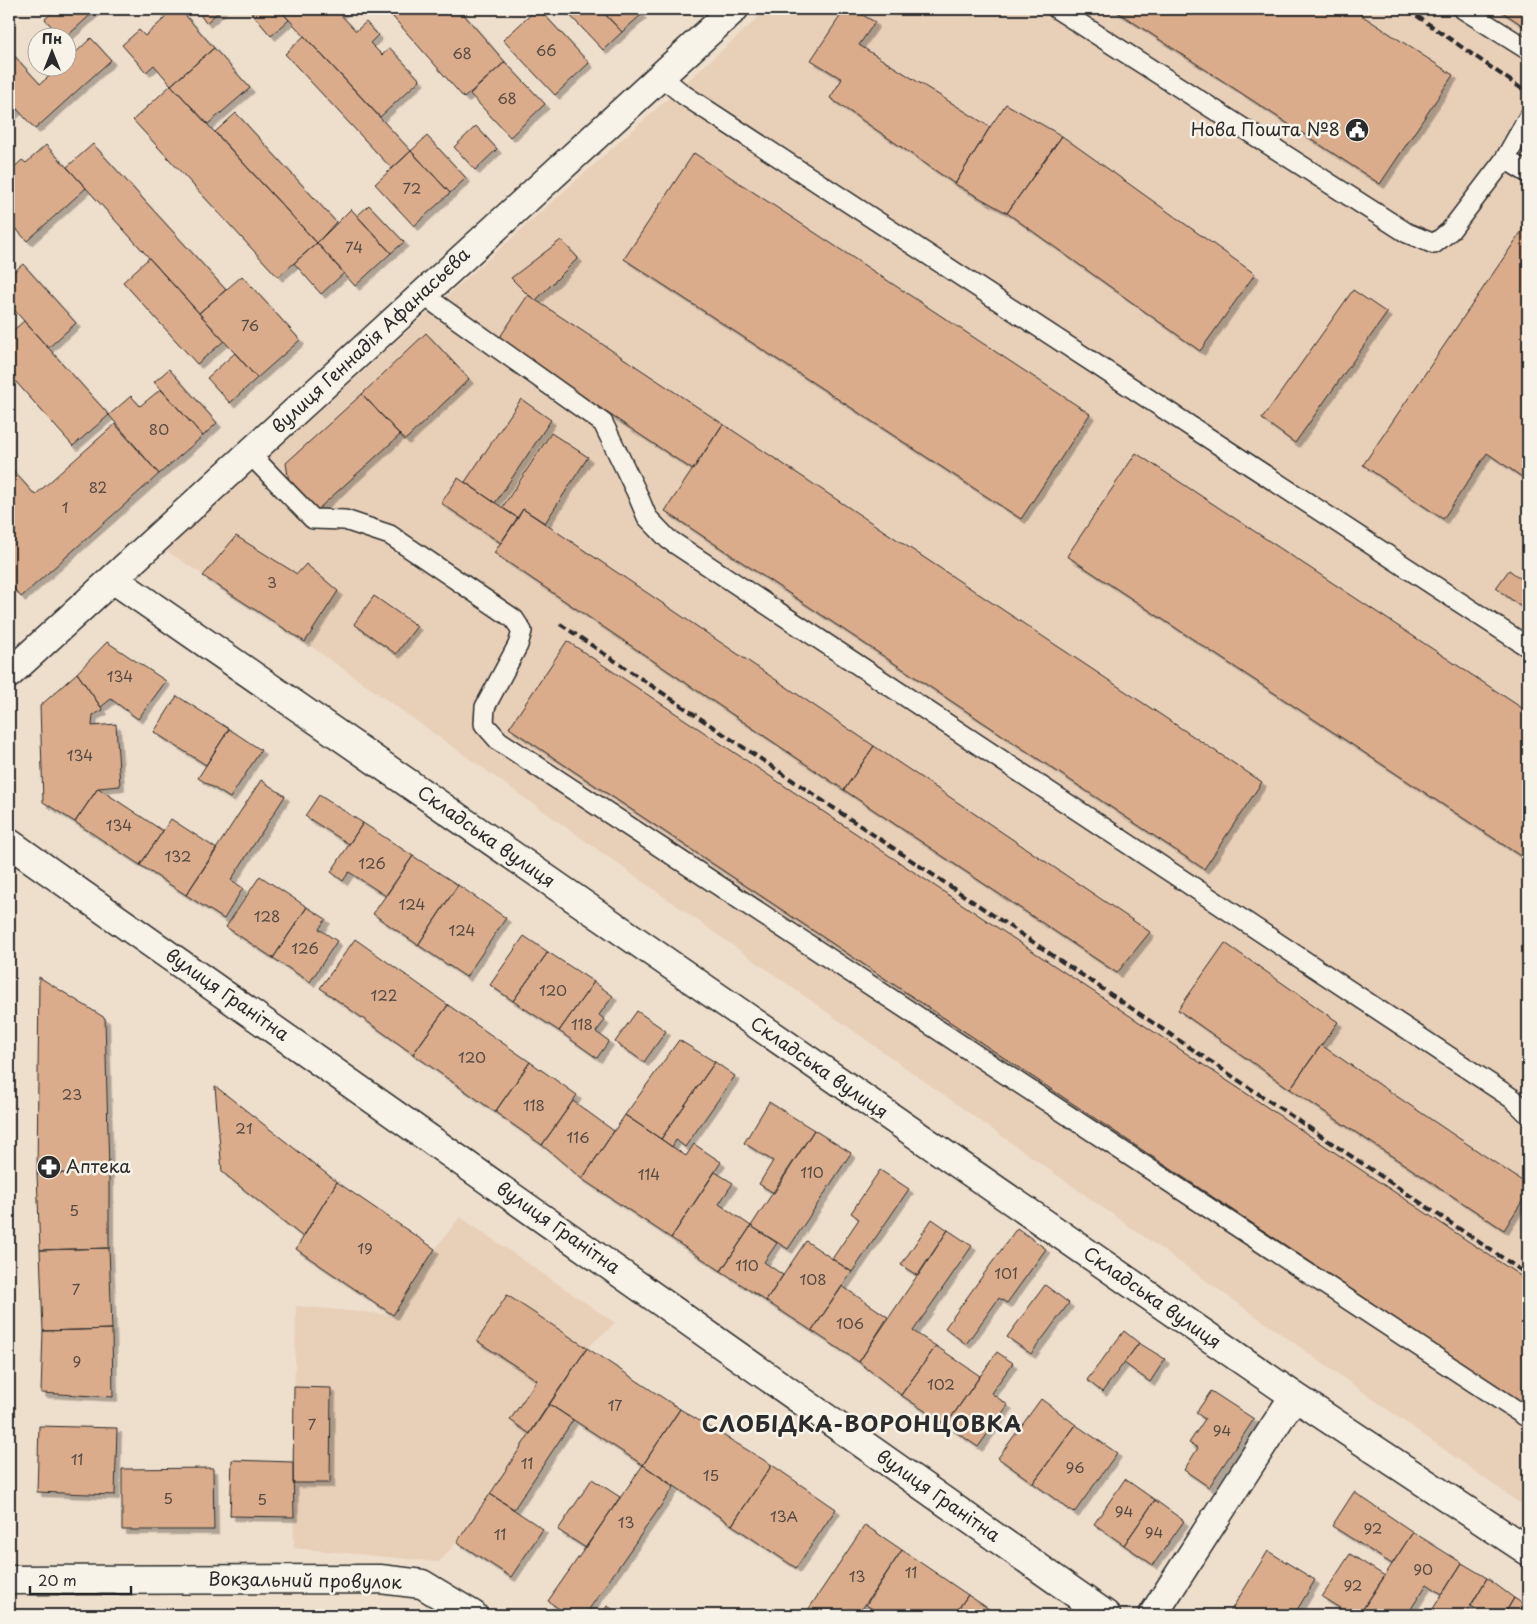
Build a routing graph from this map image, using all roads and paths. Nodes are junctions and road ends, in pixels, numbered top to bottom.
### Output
1 (734, 9) edge
2 (1057, 9) edge
3 (1463, 9) edge
4 (1528, 50) edge
5 (660, 76) junction
6 (1528, 118) edge
7 (1505, 159) junction
8 (1528, 173) edge
9 (422, 294) junction
10 (250, 453) junction
11 (113, 580) junction
12 (1528, 647) edge
13 (9, 674) edge
14 (9, 842) edge
15 (1528, 1114) edge
16 (1294, 1396) junction
17 (1525, 1416) dead end
18 (1528, 1551) edge
19 (9, 1580) edge
20 (473, 1615) edge
21 (1106, 1615) edge
22 (1153, 1615) edge

1 - 5 street, вулиця Геннадія Афанасьєва
2 - 7 lane
3 - 4 lane
5 - 9 street, вулиця Геннадія Афанасьєва
5 - 12 lane
6 - 7 lane
7 - 8 lane
9 - 10 street, вулиця Геннадія Афанасьєва
9 - 15 lane
10 - 11 street, вулиця Геннадія Афанасьєва
10 - 17 lane
11 - 13 street, вулиця Геннадія Афанасьєва
11 - 16 street, Складська вулиця
14 - 21 street, вулиця Гранітна
16 - 18 street, Складська вулиця
16 - 22 street
19 - 20 street, Вокзальний провулок

